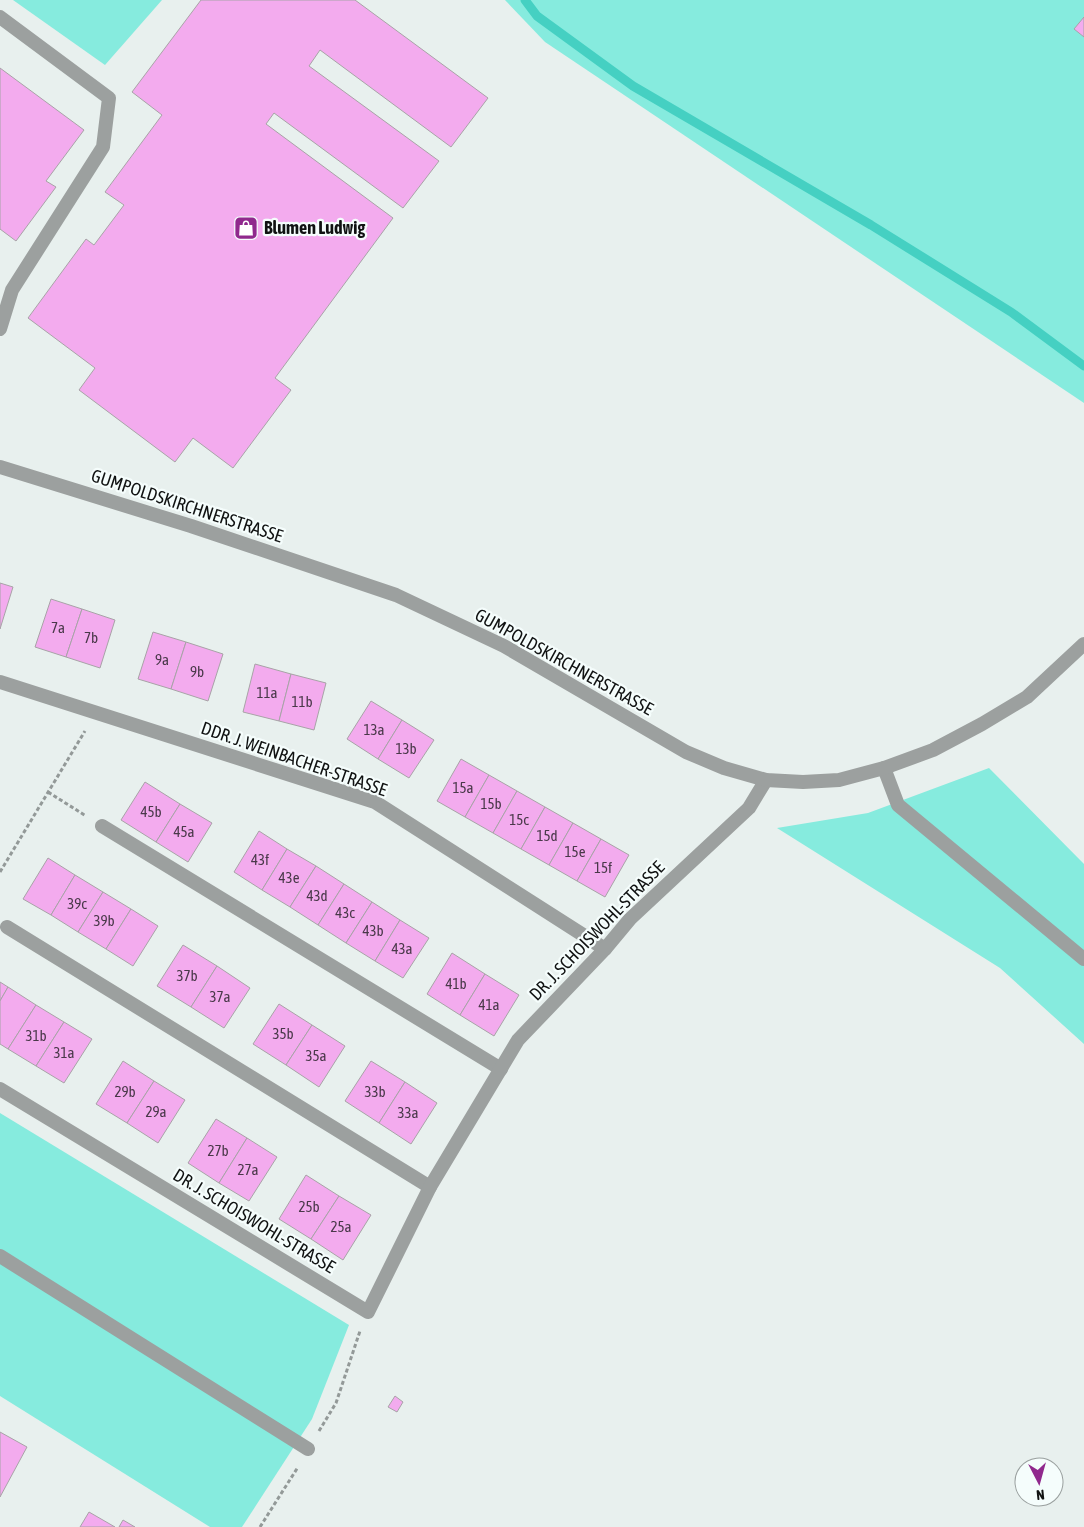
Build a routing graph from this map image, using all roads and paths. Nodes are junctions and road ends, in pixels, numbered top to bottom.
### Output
1 (0, 17) edge
2 (0, 329) edge
3 (0, 467) edge
4 (1084, 644) edge
5 (0, 682) edge
6 (96, 713) junction
7 (884, 768) junction
8 (766, 780) junction
9 (48, 792) junction
10 (102, 826) joint
11 (0, 872) edge
12 (7, 927) dead end
13 (605, 950) junction
14 (1084, 959) edge
15 (501, 1069) junction
16 (0, 1089) edge
17 (430, 1187) junction
18 (0, 1256) edge
19 (368, 1312) junction
20 (308, 1450) junction
21 (260, 1527) edge

1 - 2 street
3 - 8 street, GUMPOLDSKIRCHNERSTRASSE
4 - 7 street, GUMPOLDSKIRCHNERSTRASSE
5 - 6 street, DDR. J. WEINBACHER-STRASSE
6 - 9 path
6 - 13 street, DDR. J. WEINBACHER-STRASSE
7 - 8 street, GUMPOLDSKIRCHNERSTRASSE
7 - 14 street
8 - 13 street, DR. J. SCHOISWOHL-STRASSE
9 - 10 path
9 - 11 path
10 - 15 street
12 - 17 street
13 - 15 street, DR. J. SCHOISWOHL-STRASSE
15 - 17 street, DR. J. SCHOISWOHL-STRASSE
16 - 19 street, DR. J. SCHOISWOHL-STRASSE
17 - 19 street, DR. J. SCHOISWOHL-STRASSE
18 - 20 street
19 - 20 path
20 - 21 path

